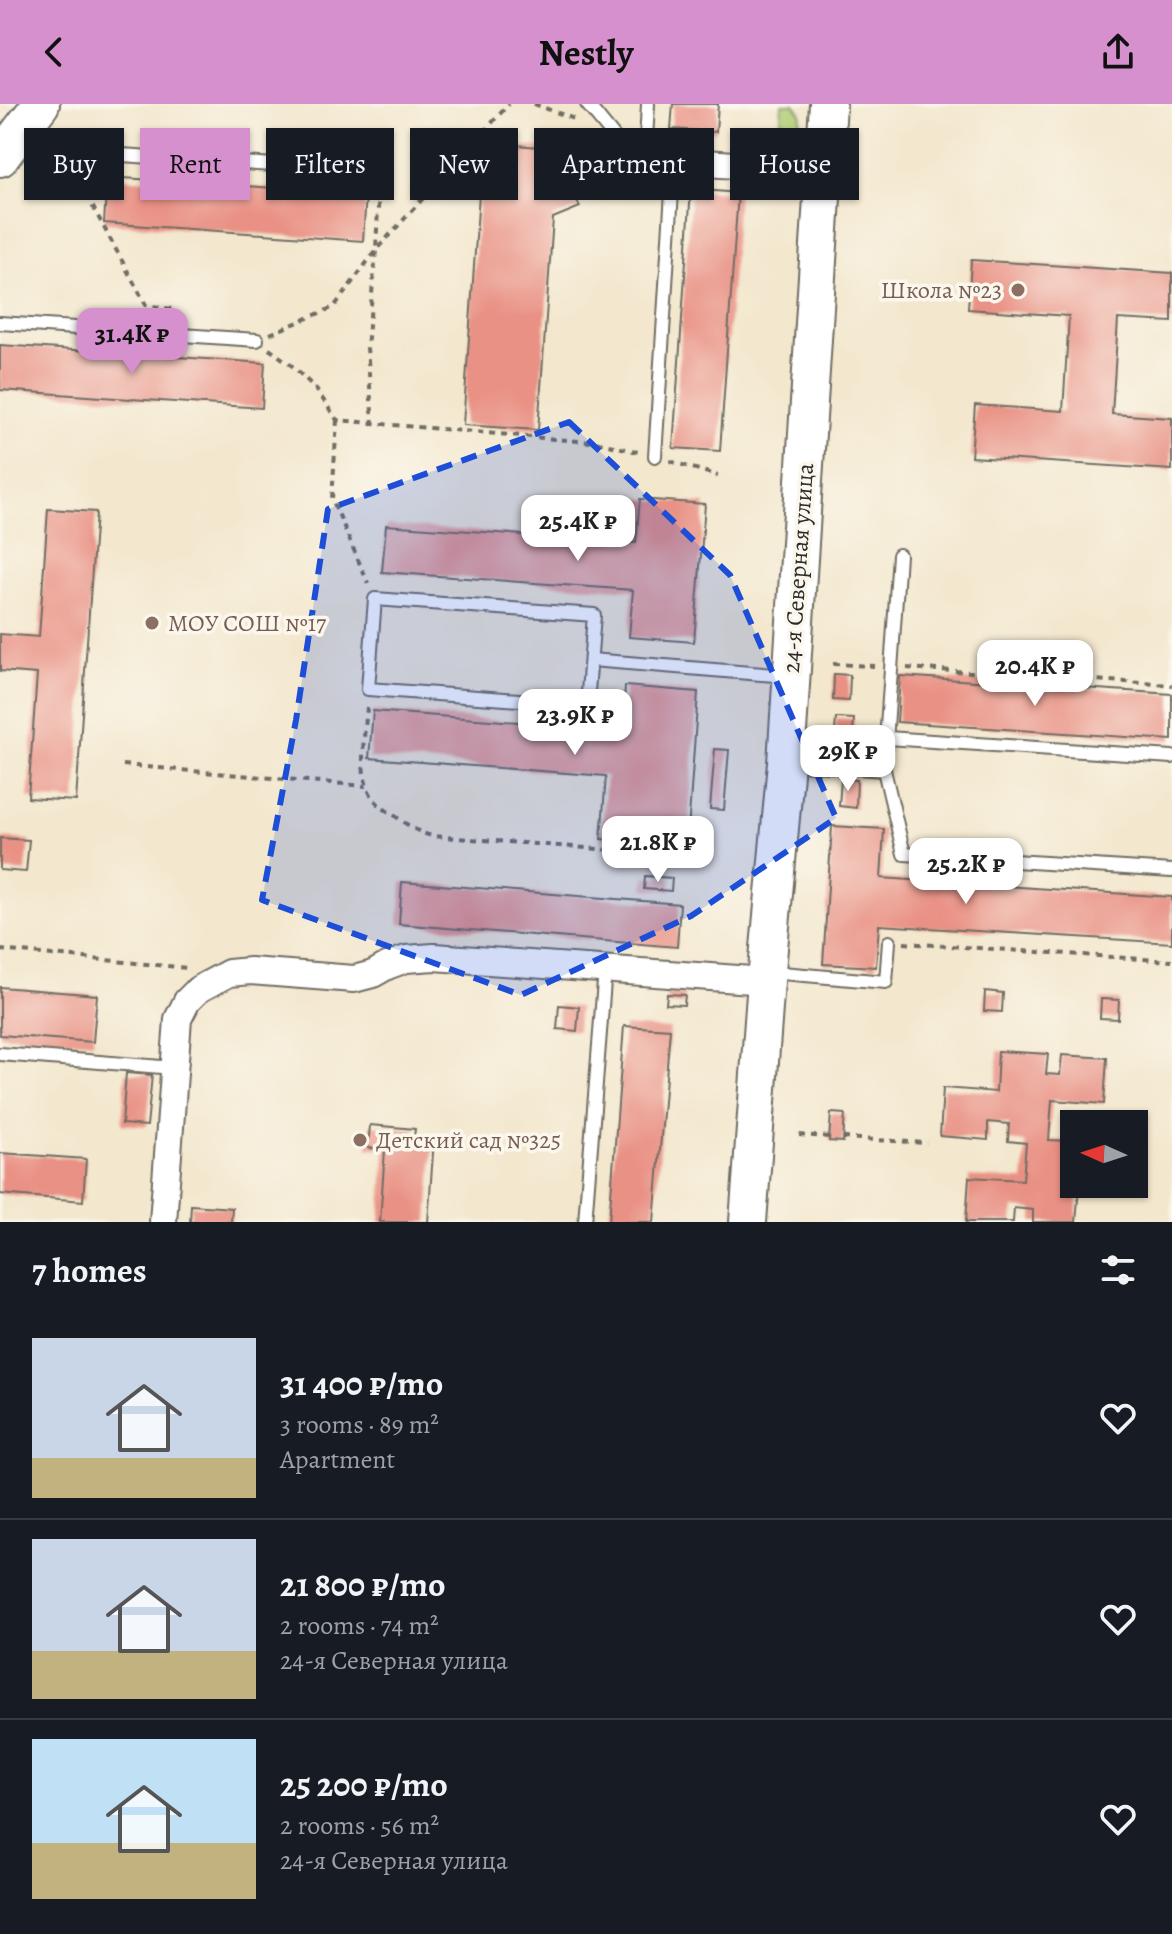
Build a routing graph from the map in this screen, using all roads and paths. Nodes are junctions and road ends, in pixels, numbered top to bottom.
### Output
1 (41, 104) edge
2 (509, 104) edge
3 (587, 104) edge
4 (648, 104) edge
5 (828, 104) edge
6 (610, 128) edge
7 (643, 128) edge
8 (827, 128) edge
9 (7, 149) edge
10 (266, 165) edge
11 (89, 200) edge
12 (379, 200) edge
13 (671, 200) edge
14 (822, 200) edge
15 (376, 250) junction
16 (0, 323) edge
17 (201, 336) junction
18 (257, 340) junction
19 (337, 420) junction
20 (373, 425) junction
21 (655, 456) junction
22 (718, 476) dead end
23 (899, 555) dead end
24 (375, 599) junction
25 (591, 660) junction
26 (833, 664) dead end
27 (891, 667) junction
28 (791, 676) junction
29 (1172, 685) edge
30 (368, 689) junction
31 (887, 738) junction
32 (1172, 757) edge
33 (786, 763) junction
34 (123, 765) dead end
35 (884, 770) junction
36 (366, 786) junction
37 (701, 857) dead end
38 (1172, 871) edge
39 (889, 942) joint
40 (0, 950) edge
41 (1172, 961) edge
42 (605, 969) junction
43 (226, 974) junction
44 (767, 976) junction
45 (0, 1054) edge
46 (174, 1068) junction
47 (799, 1135) dead end
48 (829, 1137) dead end
49 (843, 1138) dead end
50 (927, 1143) dead end
51 (163, 1222) edge
52 (585, 1222) edge
53 (748, 1222) edge

1 - 9 main road
2 - 15 path
3 - 6 lane
4 - 7 lane
5 - 8 main road, 24-я Северная улица
9 - 10 lane
11 - 17 path
12 - 15 path
13 - 21 lane
14 - 28 main road, 24-я Северная улица
15 - 18 path
15 - 20 path
16 - 17 lane
17 - 18 lane
18 - 19 path
19 - 20 path
19 - 24 path
20 - 21 path
21 - 22 path
23 - 27 lane
24 - 25 lane
24 - 30 lane
25 - 28 lane
25 - 30 lane
26 - 27 path
27 - 29 path
27 - 31 lane
28 - 33 main road, 24-я Северная улица
30 - 36 path
31 - 32 lane
31 - 35 lane
33 - 35 lane
33 - 44 main road, 24-я Северная улица
34 - 36 path
35 - 38 lane
36 - 37 path
39 - 41 path
39 - 44 lane
40 - 43 path
42 - 43 street
42 - 44 street
42 - 52 lane
43 - 46 street
44 - 53 main road, 24-я Северная улица
45 - 46 lane
46 - 51 street
47 - 48 path
49 - 50 path

